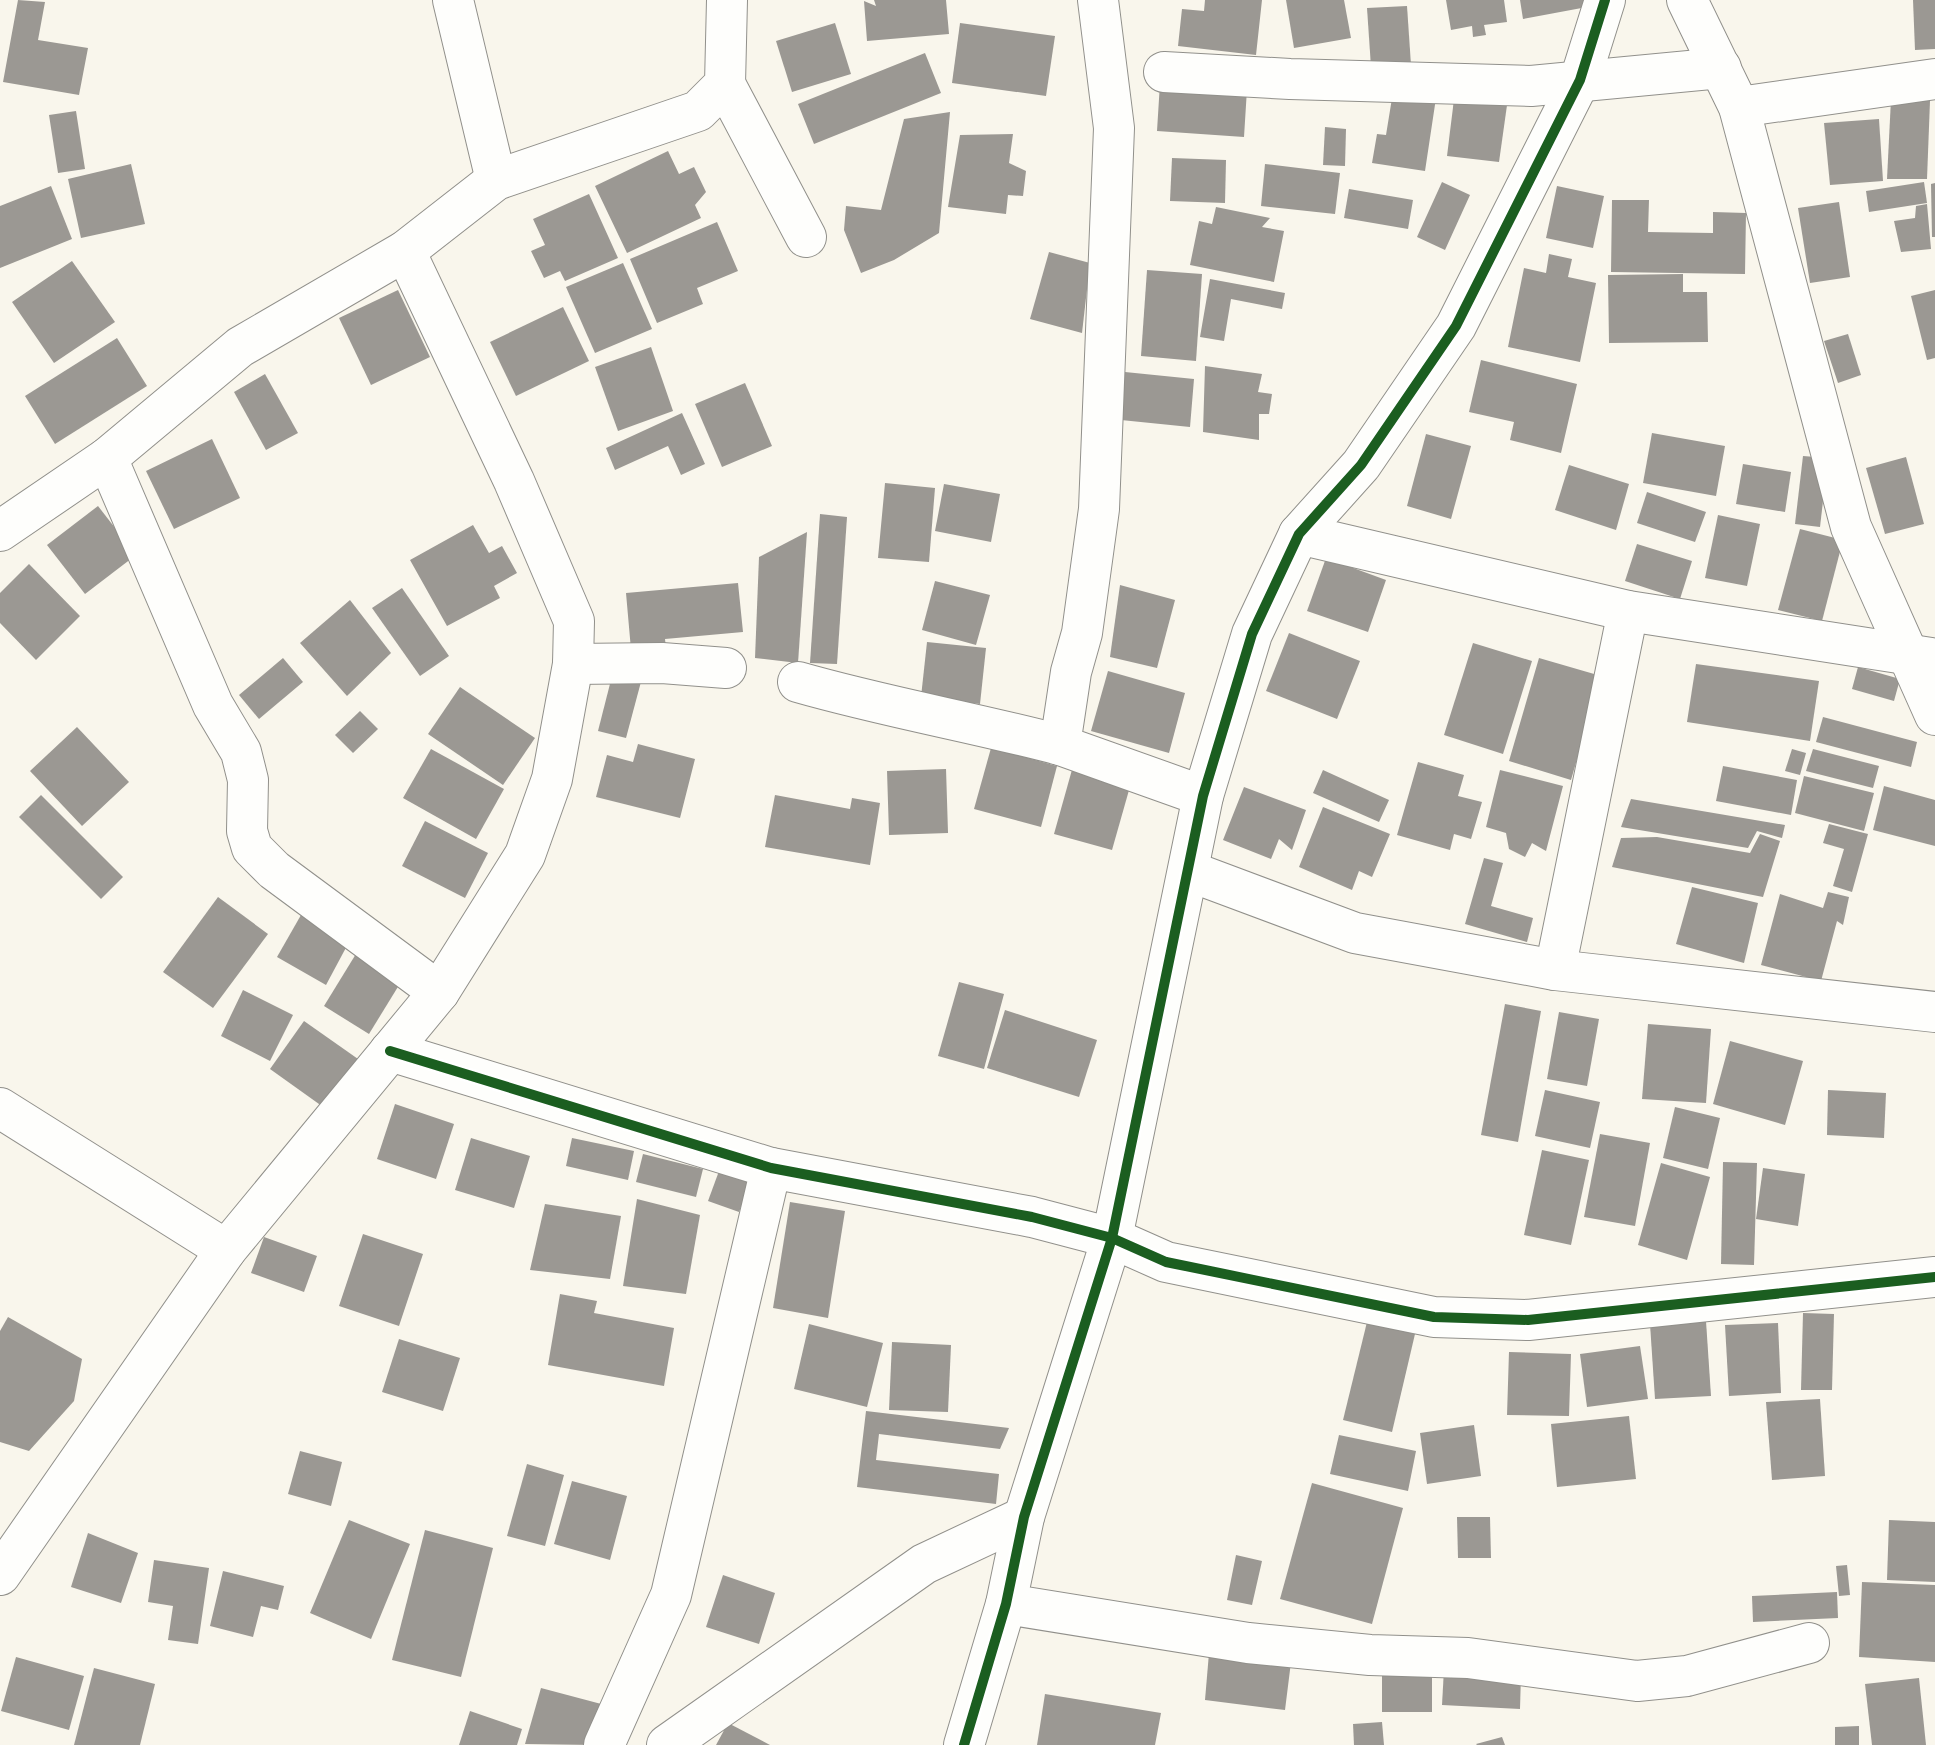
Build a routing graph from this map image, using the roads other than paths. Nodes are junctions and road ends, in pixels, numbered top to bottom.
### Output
1 (453, 0) edge
2 (727, 0) edge
3 (1098, 0) edge
4 (1605, 0) edge
5 (1687, 0) edge
6 (1721, 68) junction
7 (1164, 72) dead end
8 (1935, 79) edge
9 (1580, 80) junction
10 (725, 84) junction
11 (1739, 107) junction
12 (496, 180) junction
13 (806, 237) dead end
14 (405, 251) junction
15 (107, 458) junction
16 (0, 531) edge
17 (1299, 534) junction
18 (1628, 611) junction
19 (1922, 658) edge
20 (573, 664) junction
21 (726, 668) dead end
22 (798, 682) dead end
23 (1935, 715) edge
24 (1060, 745) junction
25 (1203, 796) junction
26 (1189, 871) junction
27 (1555, 970) junction
28 (439, 992) junction
29 (1935, 1012) edge
30 (390, 1051) junction
31 (0, 1108) edge
32 (771, 1168) junction
33 (1112, 1238) junction
34 (226, 1250) junction
35 (1935, 1277) edge
36 (1024, 1517) junction
37 (0, 1575) edge
38 (1006, 1604) junction
39 (1809, 1643) dead end
40 (604, 1745) edge
41 (667, 1745) edge
42 (964, 1745) edge

1 - 12 street
2 - 10 street
3 - 24 street
4 - 9 street
5 - 6 street
6 - 9 street
6 - 11 street
7 - 9 street
8 - 11 street
9 - 17 street
10 - 12 street
10 - 13 street
11 - 19 street
12 - 14 street
14 - 15 street
14 - 20 street
15 - 16 street
15 - 28 street
17 - 18 street
17 - 25 street
18 - 19 street
18 - 27 street
19 - 23 street
20 - 21 street
20 - 28 street
22 - 24 street
24 - 25 street
25 - 26 street
26 - 27 street
26 - 33 street
27 - 29 street
28 - 30 street
30 - 32 street
30 - 34 street
31 - 34 street
32 - 33 street
32 - 40 street
33 - 35 street
33 - 36 street
34 - 37 street
36 - 38 street
36 - 41 street
38 - 39 street
38 - 42 street

